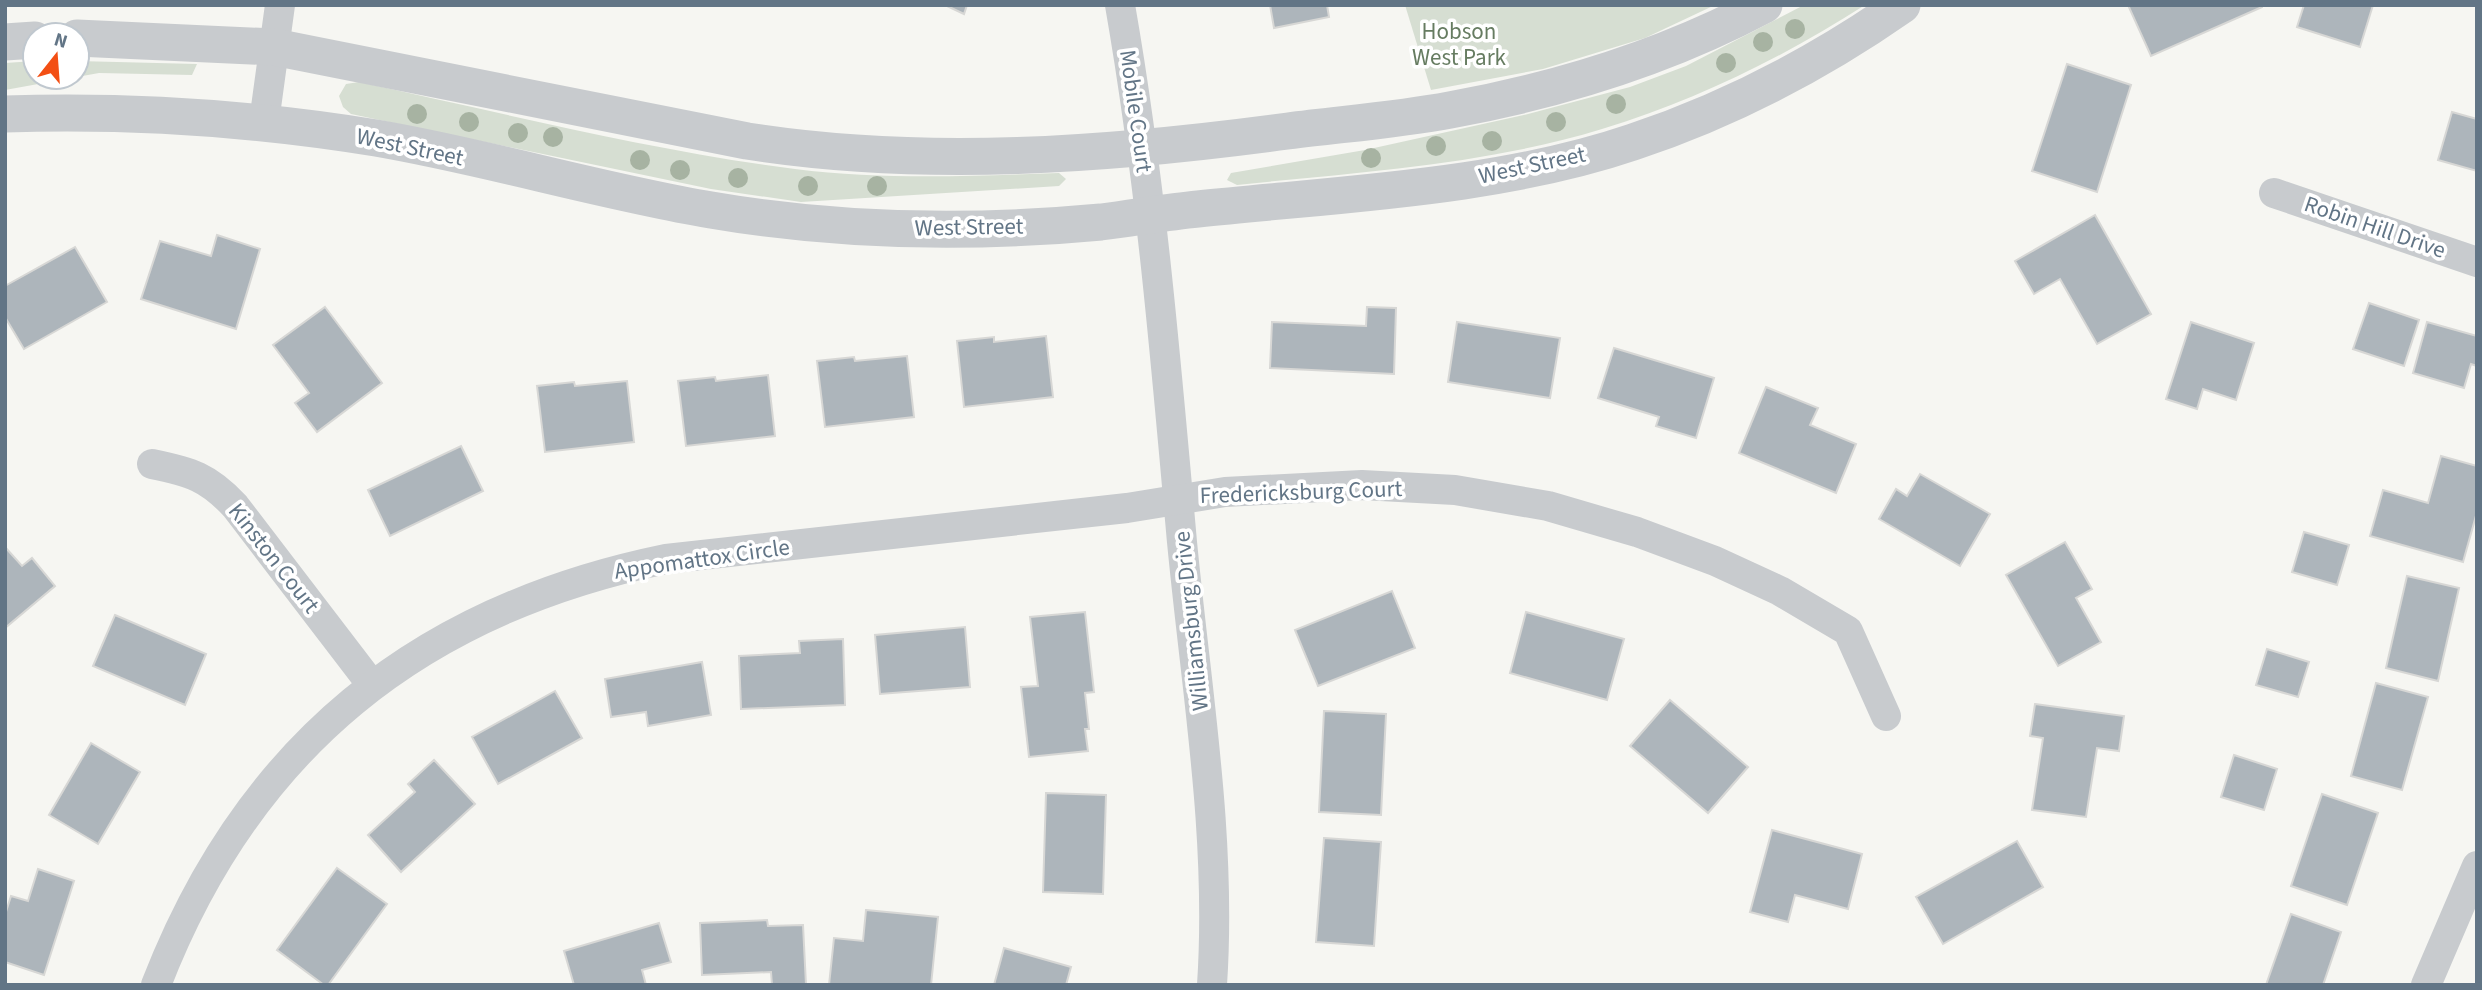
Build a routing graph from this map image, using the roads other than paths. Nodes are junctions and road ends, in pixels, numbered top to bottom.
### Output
1 (280, 5) edge
2 (1120, 5) edge
3 (1765, 5) edge
4 (1902, 5) edge
5 (91, 39) edge
6 (274, 47) junction
7 (5, 114) edge
8 (264, 122) junction
9 (1140, 147) junction
10 (2274, 193) dead end
11 (1150, 216) junction
12 (2477, 262) edge
13 (152, 464) dead end
14 (1179, 498) junction
15 (372, 685) junction
16 (1886, 716) dead end
17 (2477, 866) edge
18 (156, 985) edge
19 (1212, 985) edge
20 (2426, 985) edge

1 - 6 street
2 - 9 street, Mobile Court
3 - 9 street
4 - 11 street, West Street
5 - 6 street
6 - 8 street
6 - 9 street
7 - 8 street, West Street
8 - 11 street, West Street
9 - 11 street, Mobile Court
10 - 12 street, Robin Hill Drive
11 - 14 street, Williamsburg Drive
13 - 15 street, Kinston Court
14 - 15 street, Appomattox Circle
14 - 16 street, Fredericksburg Court
14 - 19 street, Williamsburg Drive
15 - 18 street, Appomattox Circle
17 - 20 street

